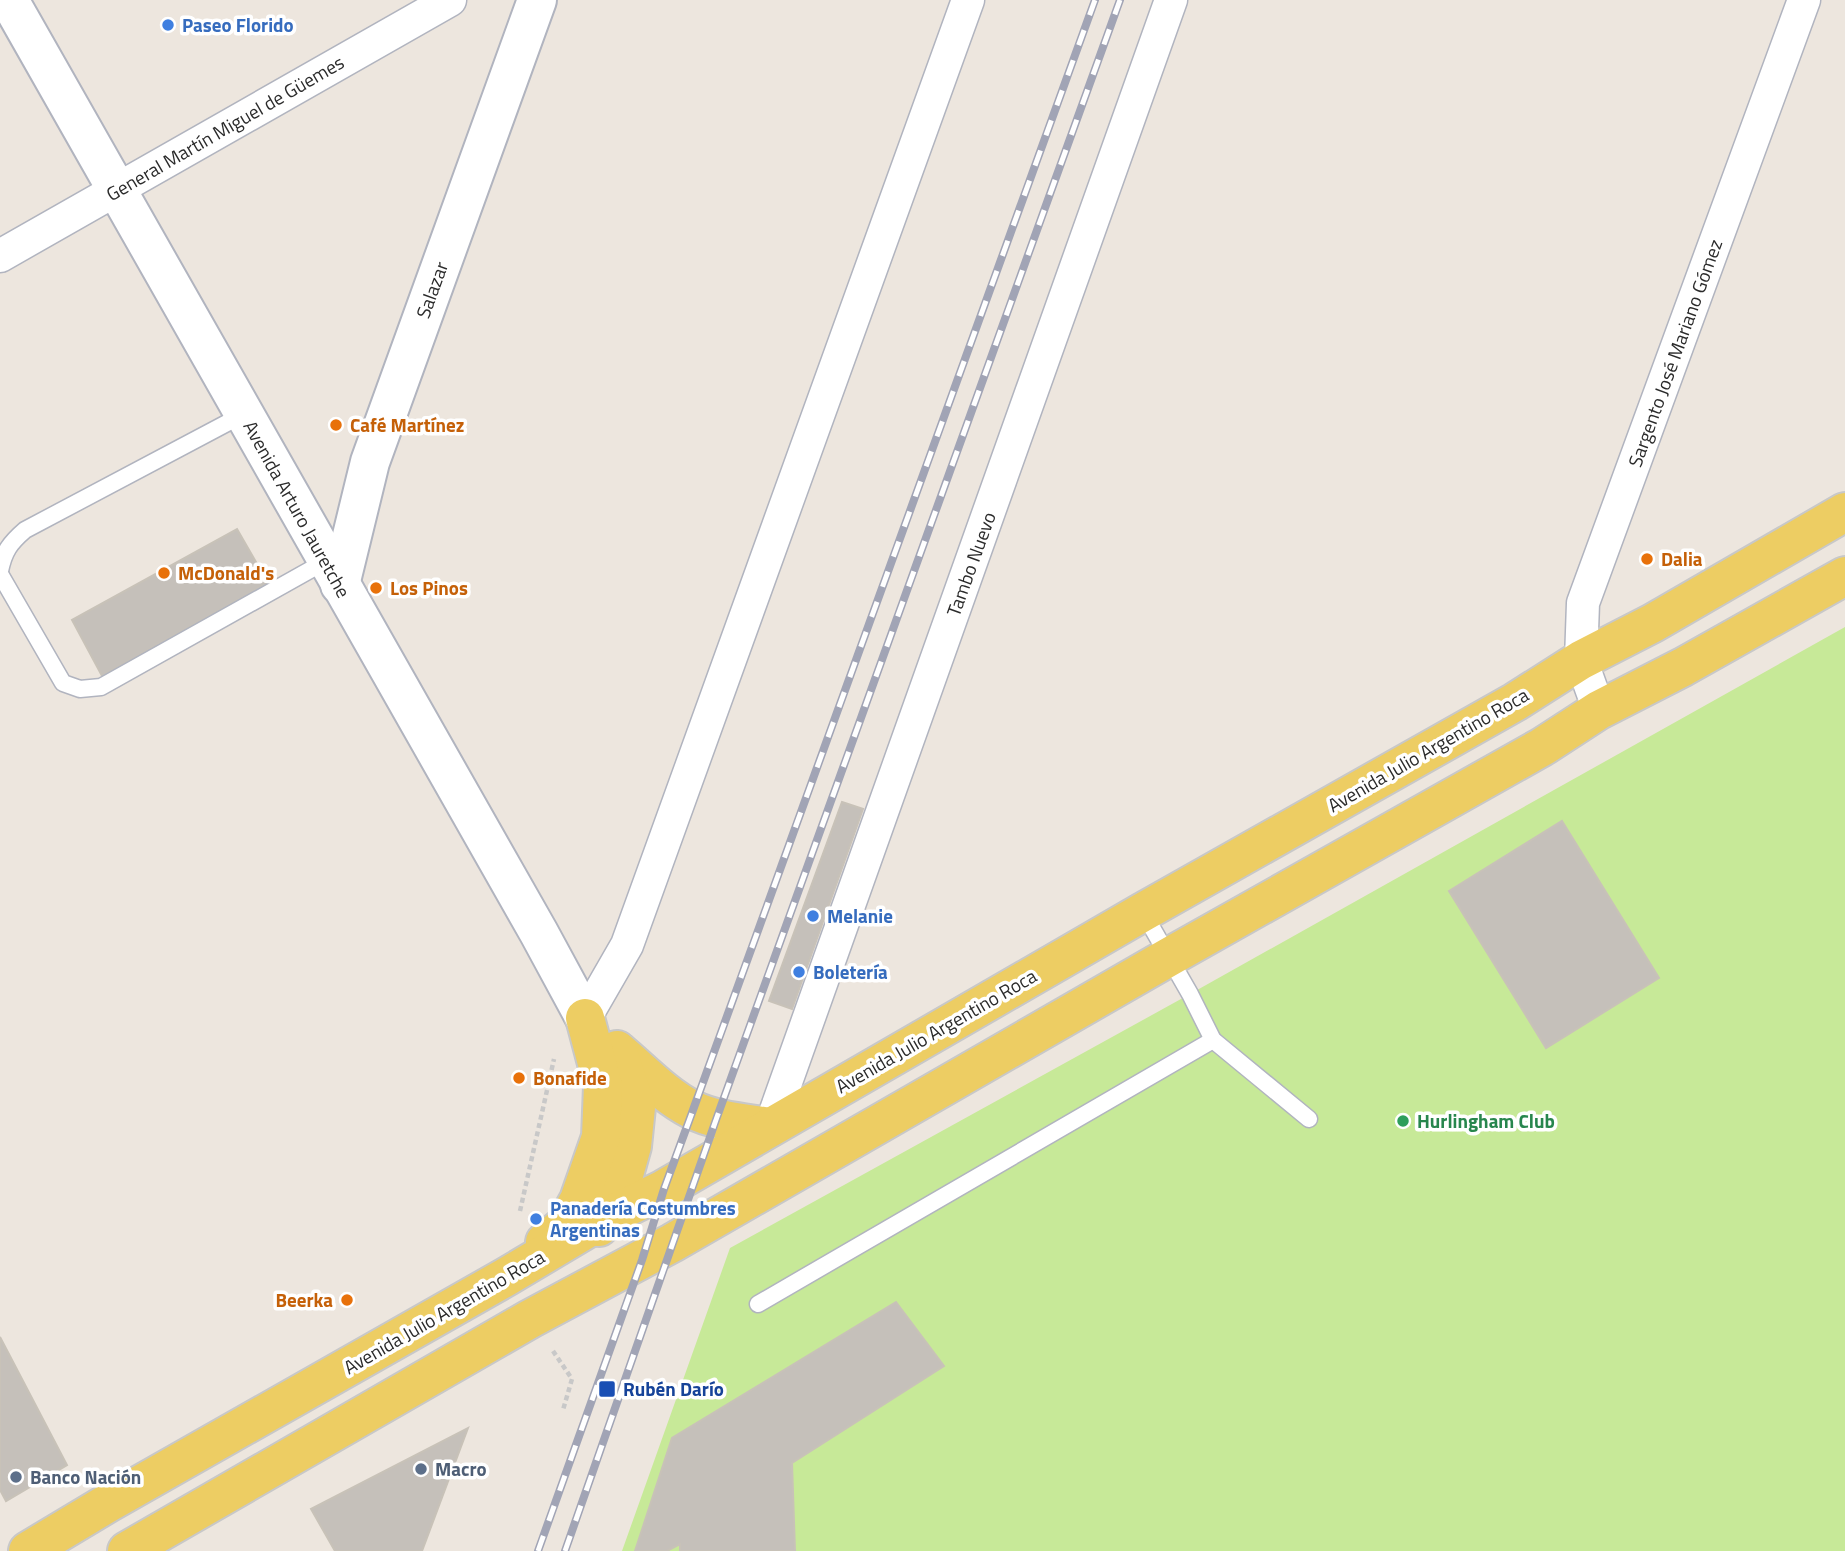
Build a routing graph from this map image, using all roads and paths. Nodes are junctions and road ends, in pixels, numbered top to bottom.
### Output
1 (9, 0) edge
2 (450, 0) edge
3 (537, 0) edge
4 (968, 0) edge
5 (1171, 0) edge
6 (1804, 0) edge
7 (117, 190) junction
8 (0, 256) edge
9 (244, 414) junction
10 (1845, 512) edge
11 (0, 572) edge
12 (333, 573) junction
13 (1845, 576) edge
14 (1581, 660) junction
15 (1599, 710) junction
16 (1143, 912) junction
17 (1169, 957) junction
18 (585, 1018) junction
19 (1213, 1040) junction
20 (617, 1050) junction
21 (555, 1051) dead end
22 (1309, 1119) dead end
23 (770, 1127) junction
24 (520, 1211) dead end
25 (605, 1218) junction
26 (506, 1278) junction
27 (758, 1304) dead end
28 (530, 1319) junction
29 (563, 1410) dead end
30 (28, 1551) edge
31 (127, 1551) edge

1 - 7 main road, Avenida Arturo Jauretche
2 - 7 street, General Martín Miguel de Güemes
3 - 12 main road, Salazar
4 - 18 street
5 - 23 street, Tambo Nuevo
6 - 14 street, Sargento José Mariano Gómez
7 - 8 street, General Martín Miguel de Güemes
7 - 9 main road, Avenida Arturo Jauretche
9 - 11 lane
9 - 12 main road, Avenida Arturo Jauretche
10 - 14 main road, Avenida Julio Argentino Roca
11 - 12 lane
12 - 18 main road, Avenida Arturo Jauretche
13 - 15 main road
14 - 15 street, Sargento José Mariano Gómez
14 - 16 main road, Avenida Julio Argentino Roca
15 - 17 main road
16 - 17 lane
16 - 23 main road, Avenida Julio Argentino Roca
17 - 19 lane
17 - 28 main road
18 - 20 main road
18 - 26 main road
19 - 22 lane
19 - 27 lane
20 - 23 main road
20 - 25 main road
21 - 24 path
23 - 25 main road, Avenida Julio Argentino Roca
25 - 26 main road, Avenida Julio Argentino Roca
25 - 28 main road
26 - 30 main road, Avenida Julio Argentino Roca
28 - 29 path
28 - 31 main road

